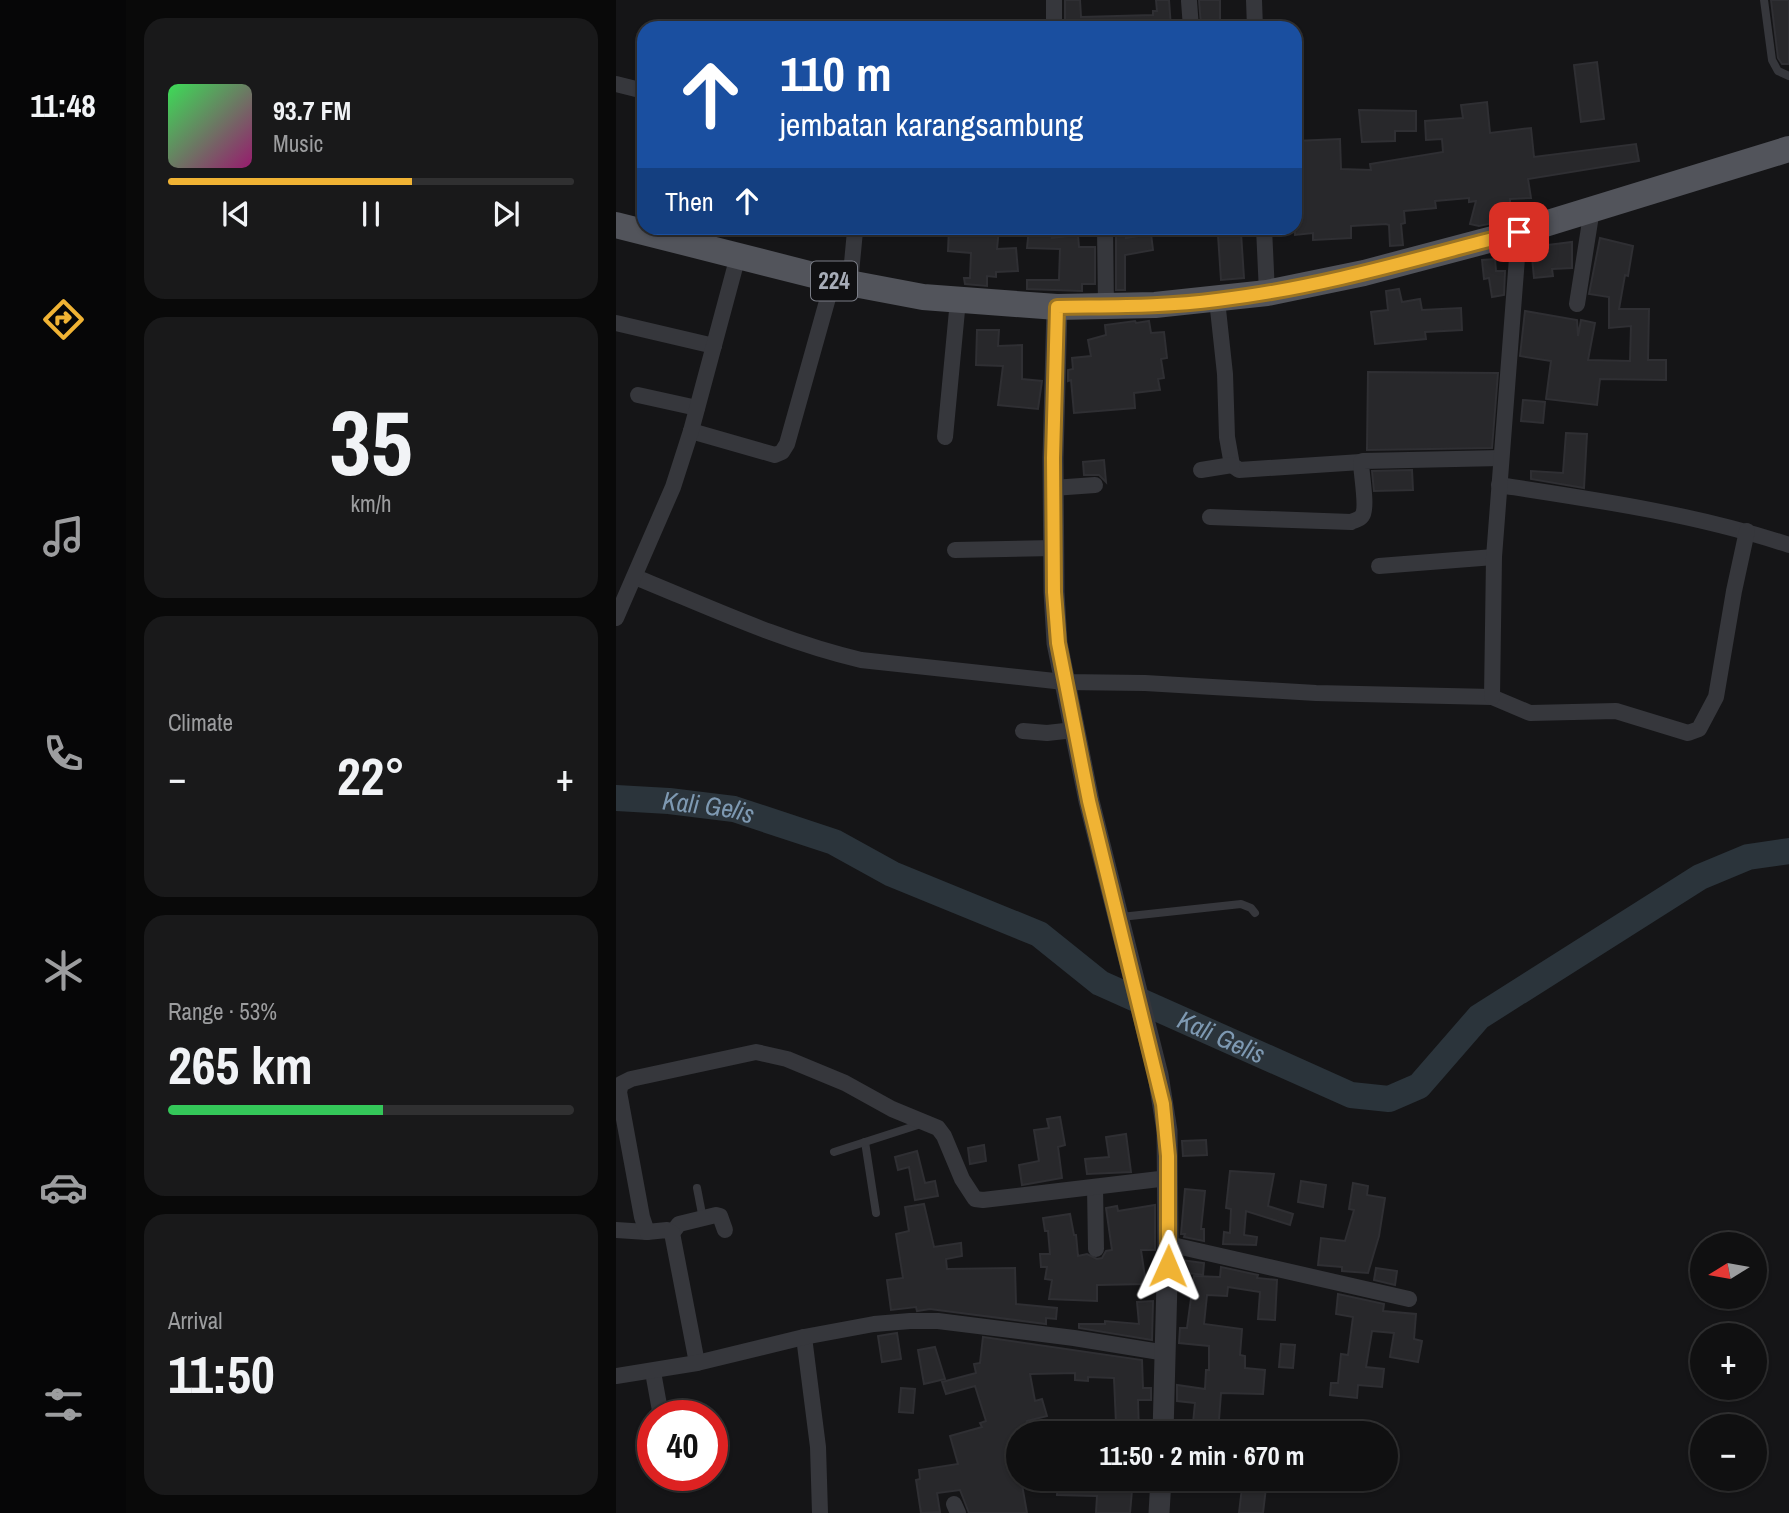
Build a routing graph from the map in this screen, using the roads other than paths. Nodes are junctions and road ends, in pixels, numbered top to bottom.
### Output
1 (1054, 0) edge
2 (1254, 0) edge
3 (1764, 0) edge
4 (1189, 1) edge
5 (1054, 21) edge
6 (1190, 21) edge
7 (1255, 21) edge
8 (1789, 76) edge
9 (616, 84) edge
10 (637, 89) edge
11 (1789, 149) edge
12 (1592, 209) junction
13 (616, 225) edge
14 (637, 230) edge
15 (1519, 232) junction
16 (655, 235) edge
17 (854, 235) edge
18 (1105, 235) edge
19 (1264, 235) edge
20 (738, 256) junction
21 (842, 282) junction
22 (1267, 293) junction
23 (958, 300) junction
24 (1217, 300) junction
25 (1577, 304) dead end
26 (1106, 306) junction
27 (1057, 307) junction
28 (616, 323) edge
29 (714, 346) junction
30 (638, 395) dead end
31 (697, 408) junction
32 (691, 431) junction
33 (945, 437) dead end
34 (1502, 458) junction
35 (1361, 462) junction
36 (1232, 465) junction
37 (1201, 470) dead end
38 (1095, 485) dead end
39 (1499, 485) junction
40 (1053, 488) junction
41 (1210, 517) dead end
42 (1747, 531) junction
43 (1789, 545) edge
44 (1054, 548) junction
45 (955, 550) dead end
46 (1494, 557) junction
47 (1380, 566) dead end
48 (635, 577) junction
49 (616, 618) edge
50 (1064, 682) junction
51 (1492, 697) junction
52 (1074, 730) junction
53 (1023, 731) dead end
54 (1255, 913) dead end
55 (1118, 918) junction
56 (926, 1122) junction
57 (865, 1142) junction
58 (834, 1152) dead end
59 (1168, 1178) junction
60 (1096, 1187) junction
61 (697, 1188) dead end
62 (876, 1213) dead end
63 (703, 1219) junction
64 (616, 1230) edge
65 (724, 1230) dead end
66 (647, 1232) junction
67 (672, 1233) junction
68 (1168, 1244) junction
69 (1096, 1249) dead end
70 (1409, 1299) dead end
71 (804, 1337) junction
72 (1166, 1353) junction
73 (696, 1363) junction
74 (653, 1372) junction
75 (616, 1376) edge
76 (658, 1400) edge
77 (1163, 1421) edge
78 (1160, 1491) edge
79 (820, 1513) edge
80 (1158, 1513) edge

1 - 5 street
2 - 7 street
3 - 8 lane
4 - 6 street
9 - 10 street
11 - 12 main road, 224
12 - 15 main road, 224
12 - 25 street
13 - 14 main road, 224
15 - 22 main road, 224
15 - 34 street
16 - 20 main road, 224
17 - 21 street
18 - 26 street
19 - 22 street
20 - 21 main road, 224
20 - 29 street
21 - 23 main road, 224
21 - 32 street
22 - 24 main road, 224
23 - 27 main road, 224
23 - 33 street
24 - 26 main road, 224
24 - 36 street
26 - 27 main road, 224
27 - 40 street
28 - 29 street
29 - 31 street
30 - 31 street
31 - 32 street
32 - 48 street
34 - 35 street
34 - 39 street
35 - 36 street
35 - 41 street
36 - 37 street
38 - 40 street
39 - 42 street
39 - 46 street
40 - 44 street
42 - 43 street
42 - 51 street
44 - 45 street
44 - 50 street
46 - 47 street
46 - 51 street
48 - 49 street
48 - 50 street
50 - 51 street
50 - 52 street
52 - 53 street
52 - 55 street
54 - 55 lane
55 - 59 street
56 - 57 lane
56 - 60 street
56 - 66 street
57 - 58 lane
57 - 62 lane
59 - 60 street
59 - 68 street
60 - 69 street
61 - 63 lane
63 - 65 street
63 - 67 street
64 - 66 street
66 - 67 street
67 - 73 street
68 - 70 street
68 - 72 street
71 - 72 street
71 - 73 street
71 - 79 street
72 - 77 street
73 - 74 street
74 - 75 street
74 - 76 street
78 - 80 street

